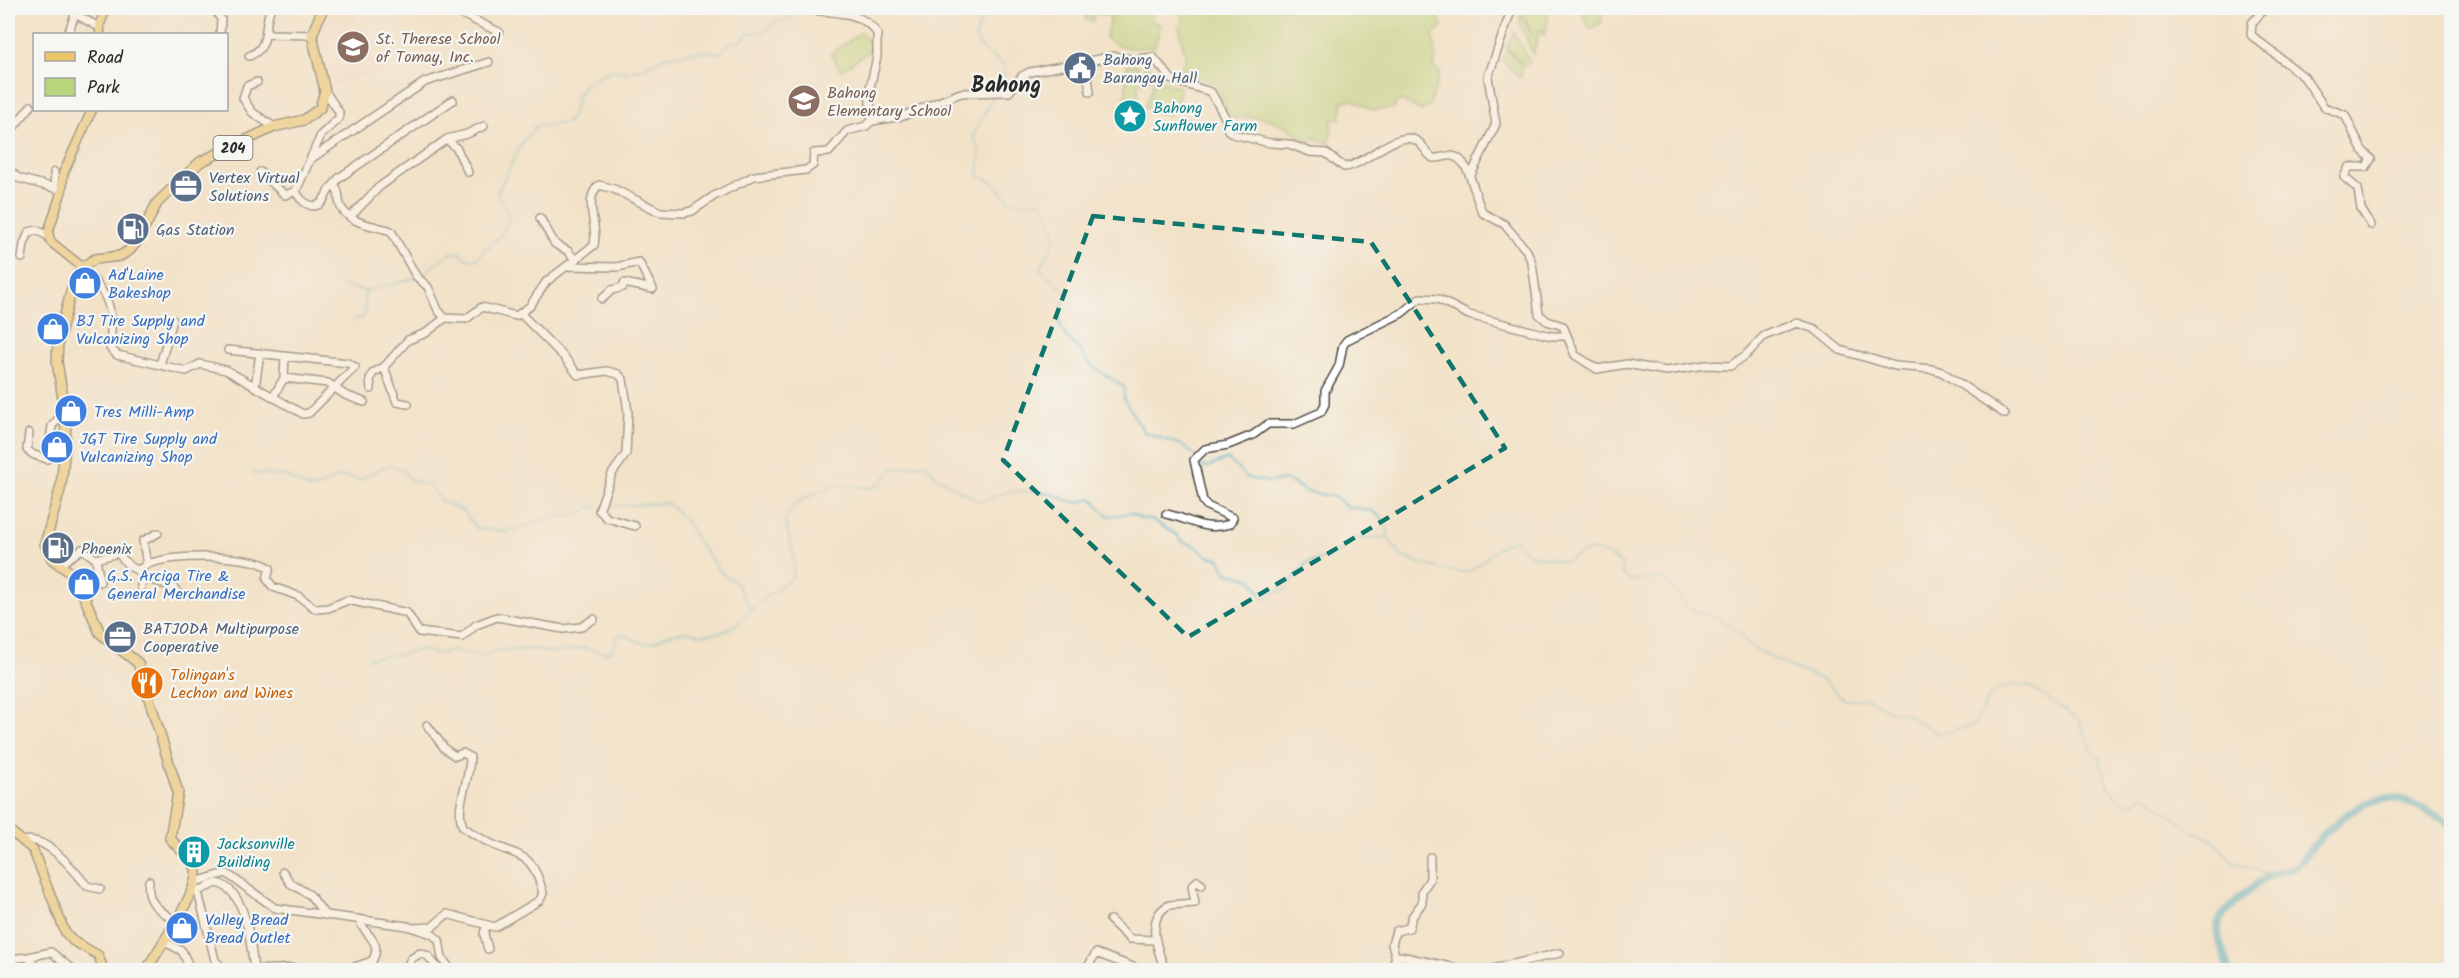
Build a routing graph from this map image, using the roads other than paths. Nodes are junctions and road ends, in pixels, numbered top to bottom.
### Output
1 (107, 8) edge
2 (214, 8) edge
3 (271, 8) edge
4 (323, 8) edge
5 (449, 8) edge
6 (801, 8) edge
7 (1512, 8) edge
8 (2265, 8) edge
9 (77, 11) edge
10 (100, 31) edge
11 (500, 32) dead end
12 (68, 33) edge
13 (220, 33) edge
14 (267, 34) junction
15 (312, 34) junction
16 (249, 56) dead end
17 (489, 62) dead end
18 (1086, 63) junction
19 (257, 82) dead end
20 (325, 91) junction
21 (1090, 92) dead end
22 (453, 100) dead end
23 (31, 106) dead end
24 (92, 111) edge
25 (872, 121) junction
26 (484, 126) dead end
27 (274, 127) junction
28 (447, 139) junction
29 (8, 140) edge
30 (312, 158) junction
31 (8, 169) edge
32 (54, 172) dead end
33 (260, 172) dead end
34 (468, 172) dead end
35 (1470, 177) junction
36 (333, 186) junction
37 (58, 188) junction
38 (296, 191) junction
39 (350, 217) junction
40 (540, 218) dead end
41 (2371, 225) dead end
42 (49, 237) junction
43 (22, 258) dead end
44 (576, 260) junction
45 (567, 266) junction
46 (82, 267) junction
47 (602, 299) dead end
48 (520, 314) junction
49 (445, 318) junction
50 (173, 320) dead end
51 (1566, 336) junction
52 (228, 350) dead end
53 (260, 353) junction
54 (285, 356) junction
55 (160, 365) junction
56 (384, 367) junction
57 (284, 378) junction
58 (255, 387) junction
59 (336, 387) junction
60 (371, 389) dead end
61 (273, 397) junction
62 (364, 402) dead end
63 (408, 404) dead end
64 (65, 411) junction
65 (2005, 414) dead end
66 (29, 433) dead end
67 (1166, 514) dead end
68 (635, 526) dead end
69 (158, 533) dead end
70 (96, 559) junction
71 (61, 564) junction
72 (147, 565) junction
73 (140, 573) junction
74 (100, 582) dead end
75 (141, 587) dead end
76 (180, 595) dead end
77 (594, 619) dead end
78 (427, 725) dead end
79 (8, 829) edge
80 (23, 841) junction
81 (1430, 857) dead end
82 (284, 872) dead end
83 (149, 881) dead end
84 (1202, 885) dead end
85 (196, 886) junction
86 (100, 889) dead end
87 (325, 915) junction
88 (359, 919) junction
89 (1110, 920) dead end
90 (175, 921) junction
91 (486, 926) junction
92 (414, 927) junction
93 (1155, 940) junction
94 (163, 941) junction
95 (488, 949) dead end
96 (1560, 952) dead end
97 (28, 957) junction
98 (1396, 958) junction
99 (8, 959) edge
100 (194, 968) dead end
101 (349, 969) dead end
102 (38, 970) edge
103 (73, 970) edge
104 (104, 970) edge
105 (147, 970) edge
106 (224, 970) edge
107 (255, 970) edge
108 (280, 970) edge
109 (306, 970) edge
110 (405, 970) edge
111 (439, 970) edge
112 (452, 970) edge
113 (1086, 970) edge
114 (1141, 970) edge
115 (1165, 970) edge
116 (1392, 970) edge

1 - 10 main road
2 - 13 street
3 - 14 street
4 - 15 highway
5 - 11 street
6 - 25 street
7 - 35 street
8 - 41 street
9 - 10 street
9 - 12 street
14 - 15 street
14 - 16 street
15 - 20 highway
17 - 30 street
18 - 21 street
18 - 25 street
18 - 35 street
19 - 27 street
20 - 27 highway, 204
20 - 30 street
22 - 36 street
23 - 29 street
24 - 37 main road
25 - 44 street
26 - 28 street
27 - 46 highway, 204
28 - 34 street
28 - 39 street
30 - 38 street
31 - 37 street
32 - 37 street
33 - 38 street
35 - 51 street
36 - 38 street
36 - 39 street
37 - 42 main road
39 - 49 street
40 - 44 street
42 - 43 street
42 - 46 main road
44 - 45 street
45 - 47 street
45 - 48 street
46 - 55 street
46 - 64 highway
48 - 49 street
48 - 68 street
49 - 56 street
50 - 55 street
51 - 65 street
51 - 67 street
52 - 53 street
53 - 54 street
53 - 58 street
54 - 57 street
54 - 59 street
55 - 58 street
56 - 60 street
56 - 63 street
57 - 59 street
57 - 61 street
58 - 61 street
59 - 61 street
59 - 62 street
64 - 66 street
64 - 71 highway
69 - 72 street
70 - 71 street
70 - 73 street
70 - 74 street
71 - 85 highway
72 - 73 street
72 - 77 street
73 - 75 street
73 - 76 street
78 - 91 street
79 - 80 main road
80 - 86 street
80 - 104 main road
81 - 98 street
82 - 87 street
83 - 90 street
84 - 93 street
85 - 87 street
85 - 90 highway
85 - 106 street
85 - 107 street
87 - 88 street
88 - 92 street
88 - 101 street
89 - 93 street
90 - 94 highway
91 - 92 street
91 - 95 street
92 - 112 street
93 - 115 street
94 - 100 street
94 - 105 highway
96 - 98 street
97 - 99 street
97 - 102 street
97 - 103 street
98 - 116 street
107 - 108 street
108 - 109 street
110 - 111 street
113 - 114 street

